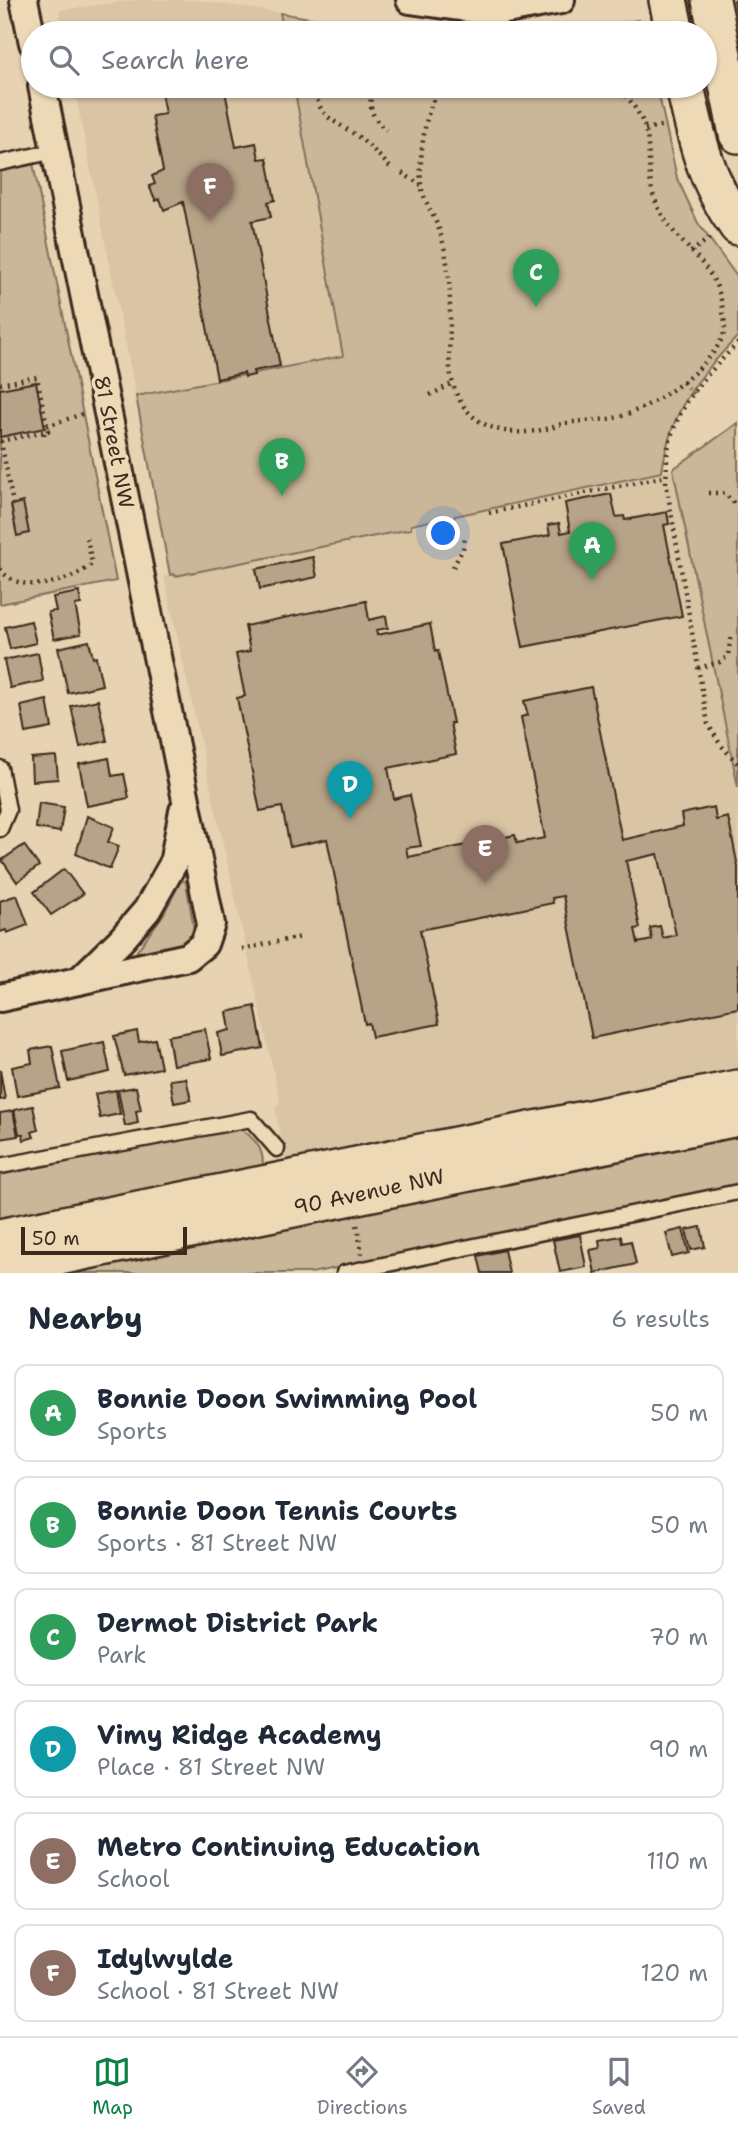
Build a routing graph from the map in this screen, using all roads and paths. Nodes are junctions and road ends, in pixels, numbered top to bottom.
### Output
1 (24, 0) edge
2 (410, 0) edge
3 (561, 0) edge
4 (668, 0) edge
5 (710, 0) edge
6 (489, 6) edge
7 (28, 21) edge
8 (672, 21) edge
9 (714, 21) edge
10 (717, 34) edge
11 (44, 98) edge
12 (316, 98) edge
13 (371, 98) edge
14 (435, 98) edge
15 (628, 98) edge
16 (688, 98) edge
17 (673, 124) dead end
18 (645, 129) junction
19 (386, 130) dead end
20 (738, 134) edge
21 (55, 151) junction
22 (0, 163) edge
23 (391, 168) dead end
24 (401, 173) dead end
25 (421, 185) junction
26 (728, 229) edge
27 (691, 252) junction
28 (738, 343) edge
29 (683, 382) junction
30 (454, 383) junction
31 (0, 384) edge
32 (693, 394) junction
33 (430, 395) dead end
34 (107, 408) junction
35 (47, 426) junction
36 (1, 441) edge
37 (7, 470) junction
38 (0, 471) edge
39 (667, 476) junction
40 (708, 493) dead end
41 (13, 504) dead end
42 (738, 507) edge
43 (489, 513) dead end
44 (465, 536) dead end
45 (87, 538) dead end
46 (453, 567) dead end
47 (0, 569) edge
48 (731, 634) dead end
49 (698, 668) junction
50 (738, 764) edge
51 (0, 768) edge
52 (186, 798) junction
53 (0, 829) edge
54 (301, 937) dead end
55 (242, 949) dead end
56 (79, 981) junction
57 (0, 998) edge
58 (738, 1088) edge
59 (738, 1117) edge
60 (277, 1149) dead end
61 (0, 1166) edge
62 (738, 1192) edge
63 (0, 1237) edge
64 (0, 1268) edge
65 (344, 1273) edge

1 - 7 street
2 - 6 street
3 - 6 street
4 - 8 main road
5 - 9 main road
10 - 20 main road
11 - 21 street, 81 Street NW
12 - 23 path
13 - 19 path
14 - 25 path
15 - 18 path
16 - 26 main road
17 - 18 path
18 - 27 path
21 - 22 lane
21 - 34 street, 81 Street NW
24 - 25 path
25 - 30 path
26 - 27 path
27 - 29 path
28 - 32 path
29 - 30 path
29 - 32 path
30 - 33 path
31 - 35 path
32 - 39 path
34 - 35 path
34 - 52 street, 81 Street NW
35 - 36 path
36 - 37 path
37 - 38 path
37 - 41 path
39 - 43 path
39 - 49 path
40 - 42 path
44 - 46 path
45 - 47 path
48 - 49 path
49 - 50 path
51 - 53 lane
52 - 56 street, 81 Street NW
52 - 56 street, 81 Street NW
54 - 55 path
56 - 57 street
58 - 63 main road, 90 Avenue NW
59 - 64 main road, 90 Avenue NW
60 - 61 lane
62 - 65 lane

